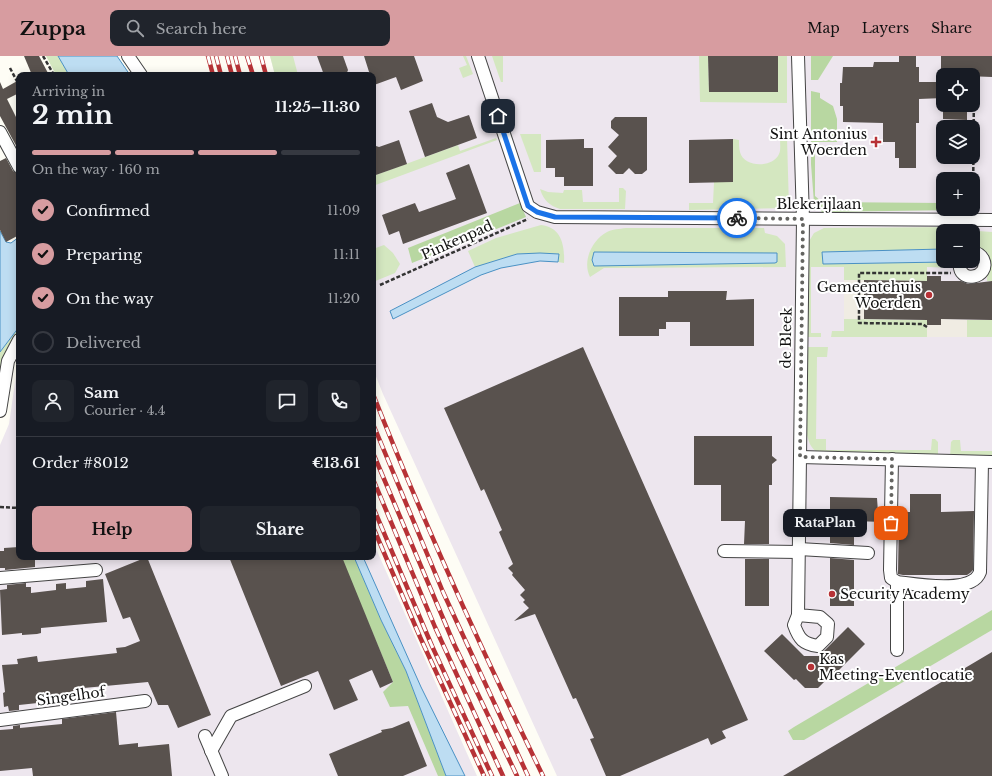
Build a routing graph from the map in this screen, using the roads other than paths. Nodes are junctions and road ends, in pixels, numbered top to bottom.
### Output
1 (128, 56) edge
2 (478, 56) edge
3 (798, 56) edge
4 (139, 72) edge
5 (0, 132) edge
6 (5, 154) edge
7 (16, 163) edge
8 (803, 219) junction
9 (992, 220) edge
10 (945, 224) edge
11 (977, 224) edge
12 (980, 255) edge
13 (960, 268) edge
14 (16, 347) edge
15 (0, 411) edge
16 (800, 457) junction
17 (892, 459) junction
18 (987, 462) edge
19 (724, 551) dead end
20 (799, 551) junction
21 (868, 553) dead end
22 (96, 570) dead end
23 (0, 578) edge
24 (897, 582) junction
25 (793, 622) dead end
26 (897, 650) dead end
27 (305, 686) dead end
28 (145, 701) dead end
29 (0, 720) edge
30 (205, 736) dead end
31 (212, 751) junction
32 (222, 776) edge

1 - 4 street
2 - 8 street, Blekerijlaan
3 - 8 street, de Bleek
5 - 6 street
6 - 7 street
8 - 10 street, Blekerijlaan
8 - 16 street, de Bleek
9 - 11 street, Blekerijlaan
12 - 13 street
14 - 15 street
16 - 17 street
16 - 20 street, de Bleek
17 - 18 street
17 - 24 street
18 - 24 street
19 - 20 street
20 - 21 street
20 - 25 street, de Bleek
22 - 23 street
24 - 26 street
27 - 31 street
28 - 29 street, Singelhof
30 - 31 street
31 - 32 street

